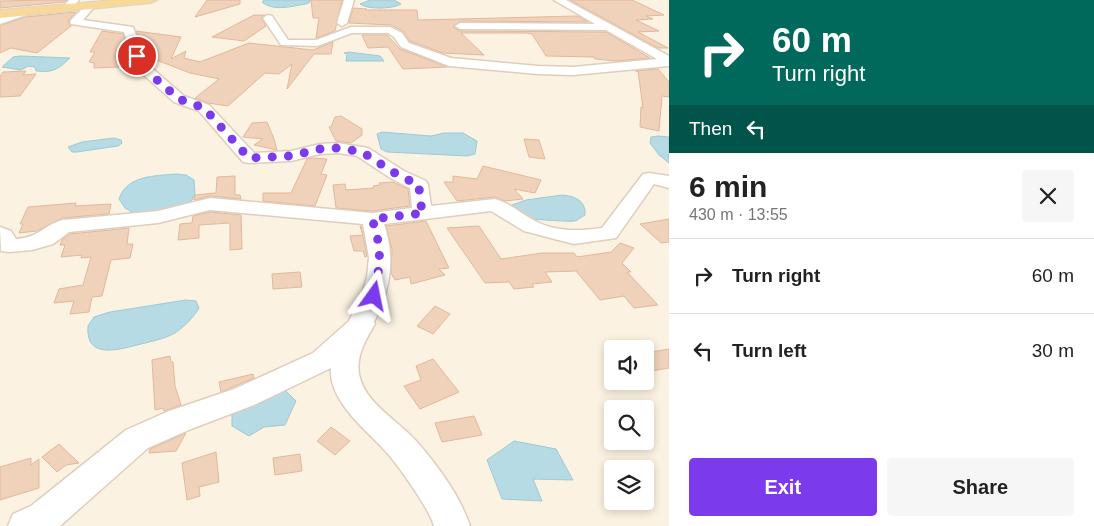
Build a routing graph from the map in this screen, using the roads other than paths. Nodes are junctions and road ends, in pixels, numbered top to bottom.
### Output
1 (151, 0) edge
2 (349, 0) edge
3 (559, 0) edge
4 (70, 4) edge
5 (90, 6) junction
6 (28, 12) junction
7 (0, 14) edge
8 (268, 18) dead end
9 (0, 21) edge
10 (342, 23) dead end
11 (460, 26) dead end
12 (608, 26) junction
13 (669, 61) edge
14 (538, 70) junction
15 (663, 76) dead end
16 (669, 182) edge
17 (424, 213) junction
18 (372, 219) junction
19 (0, 233) edge
20 (362, 324) junction
21 (26, 526) edge
22 (452, 526) edge

1 - 5 main road
2 - 10 street
3 - 12 street
4 - 5 main road
4 - 6 main road
5 - 17 street
6 - 7 main road
6 - 9 street
8 - 14 street
11 - 12 street
12 - 13 street
13 - 14 street
14 - 15 street
16 - 17 street
17 - 18 street
18 - 19 street
18 - 20 street
20 - 21 street
20 - 22 street

